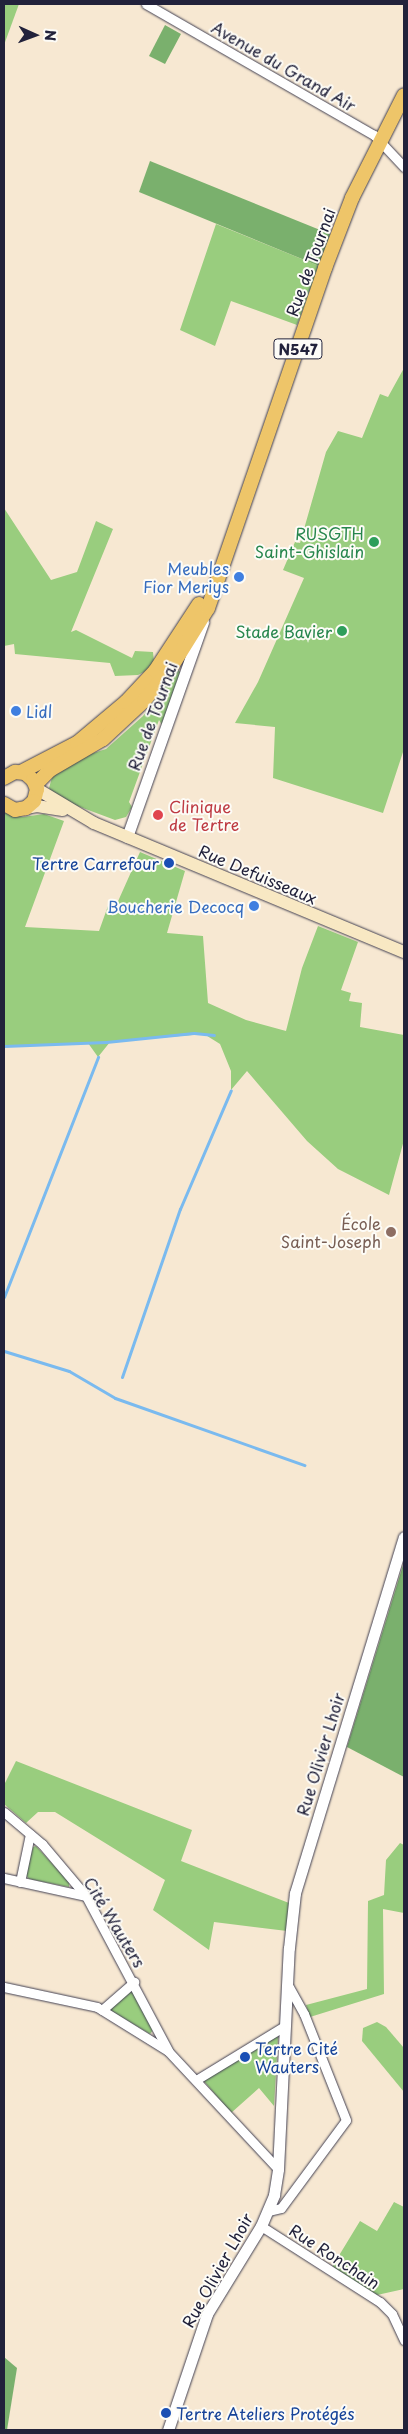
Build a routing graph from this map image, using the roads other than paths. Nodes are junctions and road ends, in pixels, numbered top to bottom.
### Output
1 (146, 4) edge
2 (404, 95) edge
3 (380, 141) junction
4 (404, 167) edge
5 (224, 560) junction
6 (208, 608) junction
7 (21, 772) junction
8 (4, 777) edge
9 (36, 786) junction
10 (4, 805) edge
11 (26, 808) junction
12 (72, 812) junction
13 (127, 837) junction
14 (404, 952) edge
15 (404, 1537) edge
16 (4, 1812) edge
17 (30, 1834) junction
18 (4, 1878) edge
19 (20, 1882) junction
20 (86, 1896) junction
21 (134, 1982) junction
22 (288, 1985) junction
23 (4, 1987) edge
24 (102, 2010) junction
25 (286, 2025) junction
26 (168, 2051) junction
27 (196, 2080) junction
28 (278, 2169) junction
29 (268, 2211) junction
30 (261, 2226) junction
31 (404, 2340) edge
32 (168, 2430) edge

1 - 3 street, Avenue du Grand Air
2 - 3 main road, Rue de Tournai / N547
3 - 4 street, Avenue du Grand Air
3 - 5 main road, Rue de Tournai / N547
5 - 6 main road, Rue de Tournai / N547
5 - 7 main road, Rue de Tournai / N547
6 - 9 main road, Rue de Tournai / N547
6 - 13 street, Rue de Tournai
7 - 8 main road, Rue de Tournai
7 - 9 main road
9 - 11 main road, Rue de Tournai
9 - 12 main road, Rue Defuisseaux
10 - 11 main road
11 - 12 main road, Rue Defuisseaux
12 - 13 main road, Rue Defuisseaux
13 - 14 main road, Rue Defuisseaux
15 - 22 street, Rue Olivier Lhoir
16 - 17 street, Cité Wauters
17 - 19 street
17 - 20 street, Cité Wauters
18 - 19 street
19 - 20 street
20 - 21 street, Cité Wauters
21 - 24 street, Cité Wauters
21 - 26 street, Cité Wauters
22 - 25 street, Rue Olivier Lhoir
22 - 29 street, Rue Olivier Lhoir
23 - 24 street, Cité Wauters
24 - 26 street, Cité Wauters
25 - 27 street
25 - 28 street, Rue Olivier Lhoir
26 - 27 street, Cité Wauters
27 - 28 street, Cité Wauters
28 - 29 street, Rue Olivier Lhoir
29 - 30 street, Rue Olivier Lhoir
30 - 31 street, Rue Ronchain
30 - 32 street, Rue Olivier Lhoir

